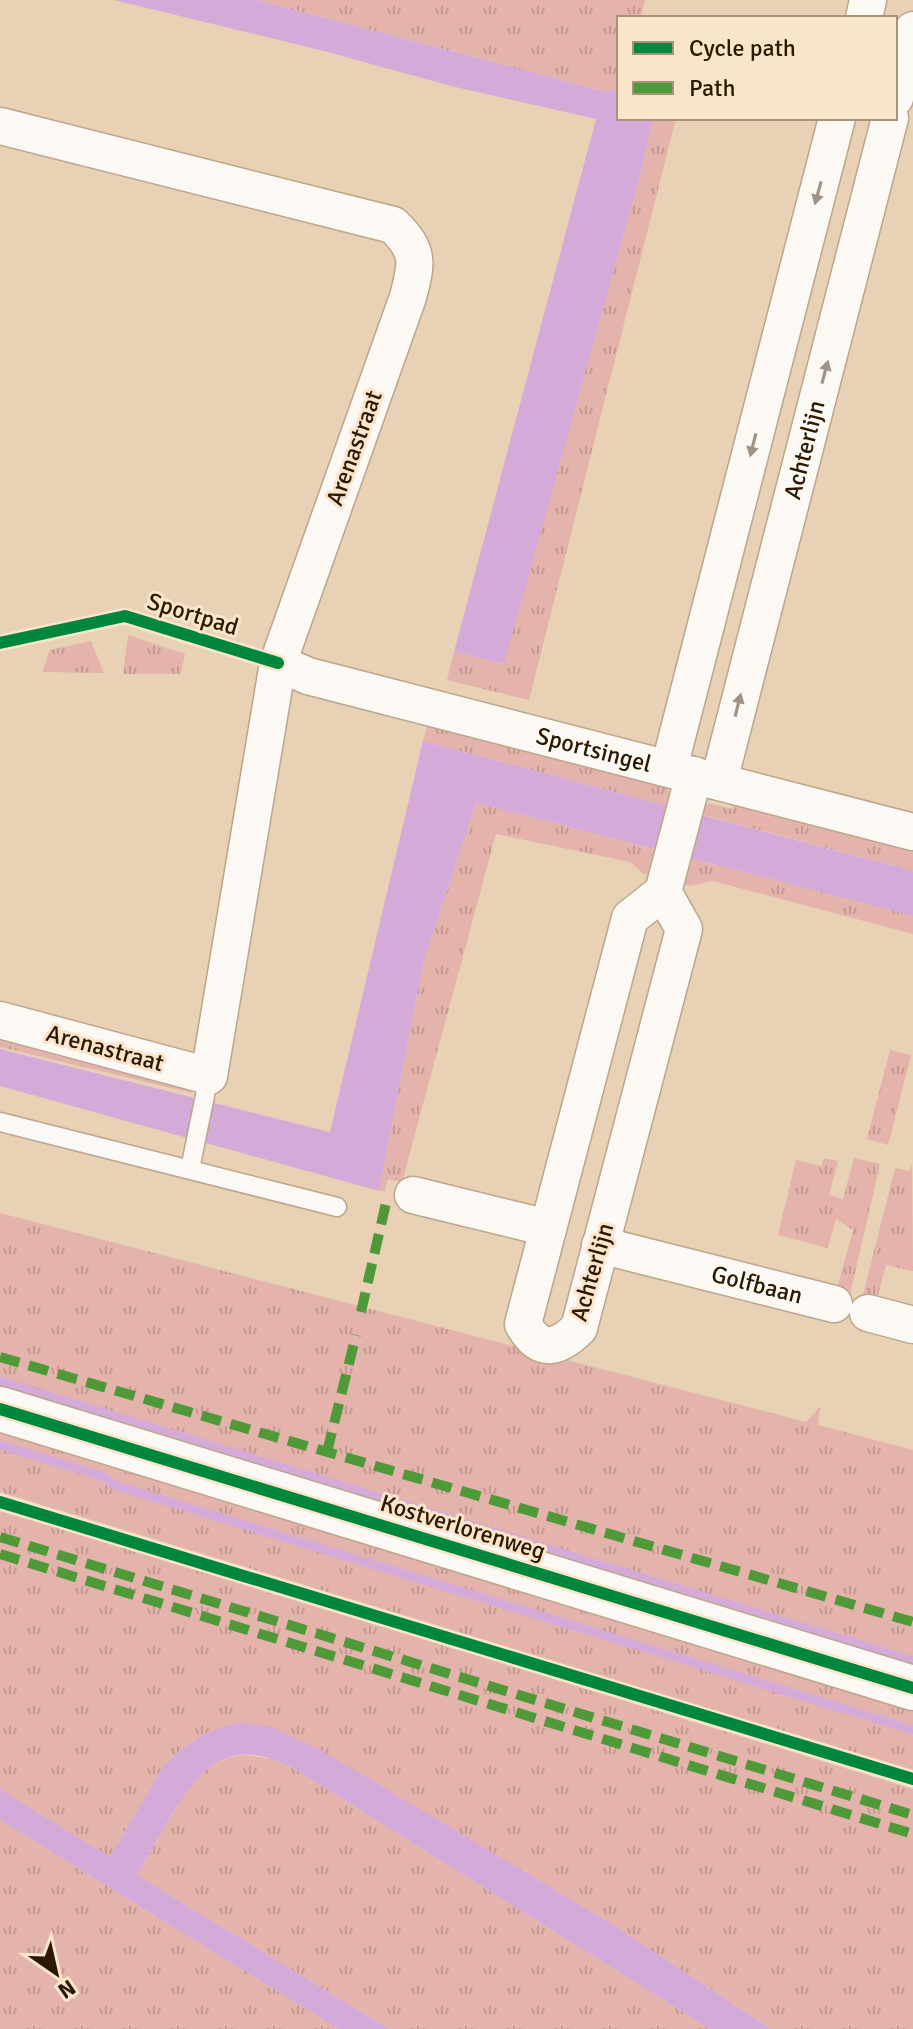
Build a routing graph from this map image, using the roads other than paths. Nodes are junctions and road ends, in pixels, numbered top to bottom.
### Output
1 (913, 30) edge
2 (897, 90) edge
3 (837, 120) edge
4 (889, 120) edge
5 (0, 126) edge
6 (278, 663) junction
7 (693, 778) junction
8 (913, 832) edge
9 (664, 885) junction
10 (0, 1020) edge
11 (209, 1076) junction
12 (0, 1122) edge
13 (190, 1169) junction
14 (413, 1195) dead end
15 (337, 1207) dead end
16 (548, 1228) junction
17 (600, 1245) junction
18 (834, 1304) dead end
19 (868, 1313) dead end
20 (913, 1325) edge
21 (0, 1409) edge
22 (913, 1688) edge

1 - 2 street
3 -> 7 street, Achterlijn
7 -> 4 street, Achterlijn
5 - 6 street, Arenastraat
6 - 7 street, Sportsingel
6 - 11 street, Arenastraat
7 - 8 street, Sportsingel
7 - 9 street, Achterlijn
9 - 16 street, Achterlijn
9 - 17 street, Achterlijn
10 - 11 street, Arenastraat
11 - 13 lane, Arenastraat
12 - 13 lane
13 - 15 lane
14 - 16 street
16 - 17 street, Achterlijn
17 - 18 street, Golfbaan
19 - 20 street
21 - 22 street, Kostverlorenweg

